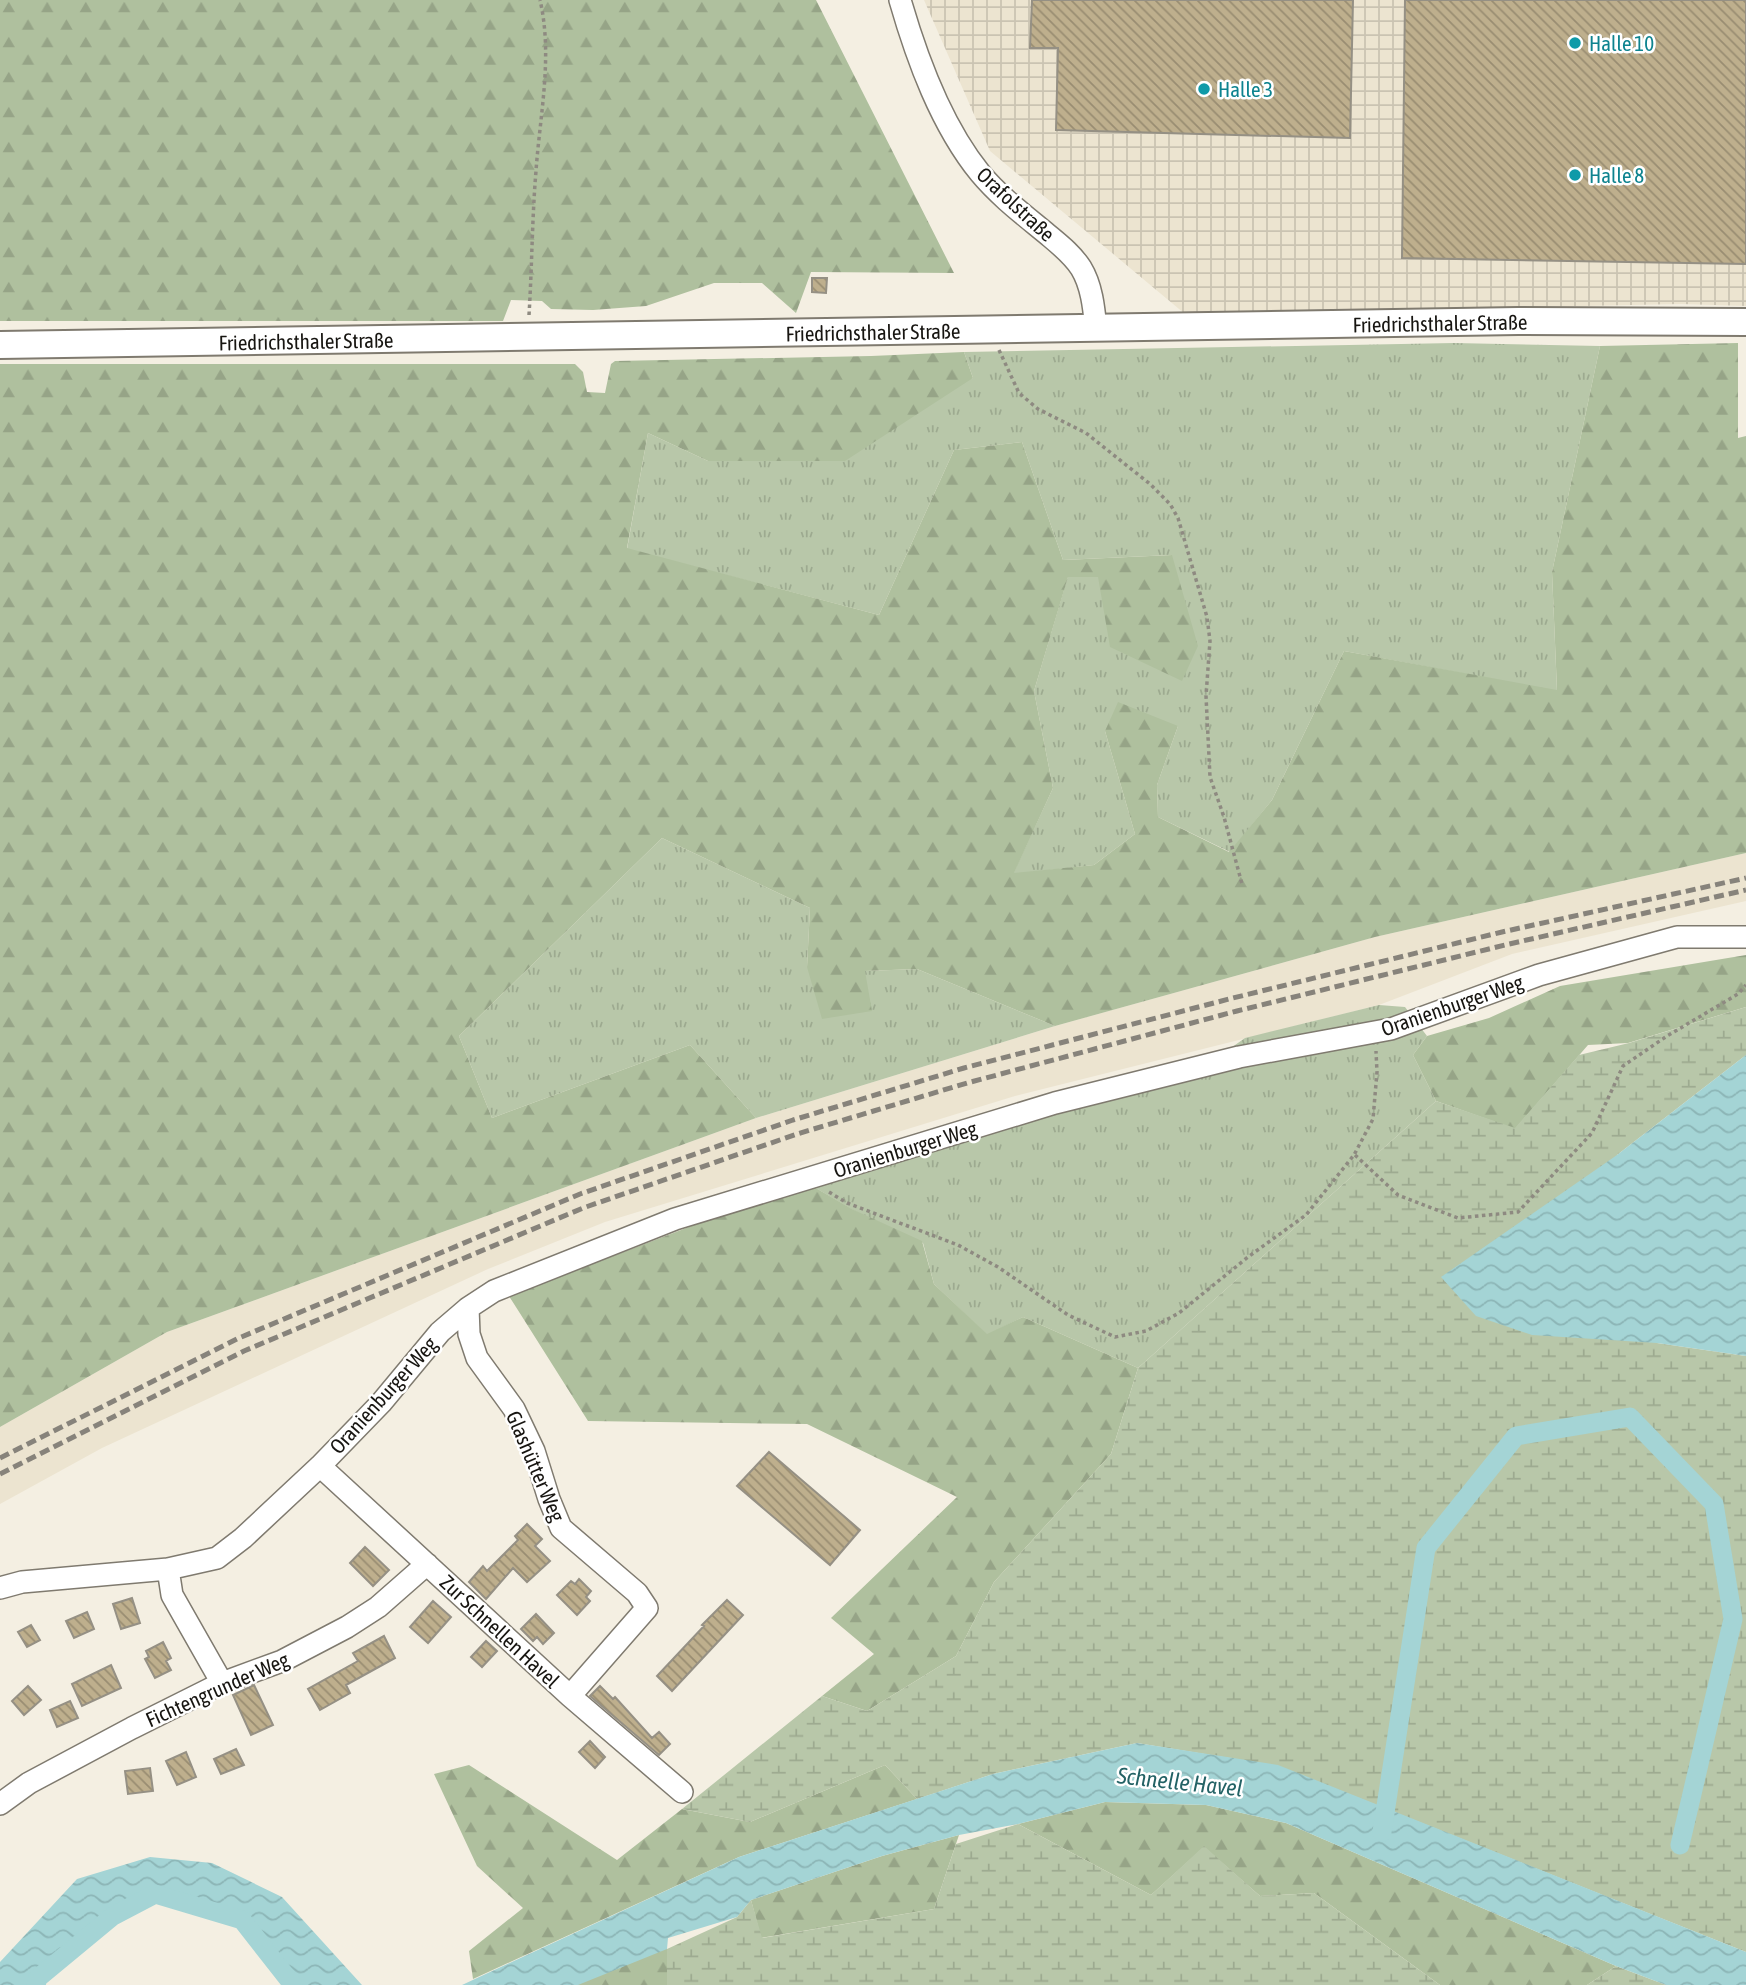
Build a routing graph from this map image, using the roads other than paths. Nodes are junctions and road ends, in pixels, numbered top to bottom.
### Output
1 (900, 0) edge
2 (1746, 322) edge
3 (1096, 329) junction
4 (0, 345) edge
5 (1746, 937) edge
6 (468, 1308) junction
7 (320, 1466) junction
8 (428, 1564) junction
9 (169, 1569) junction
10 (0, 1588) edge
11 (222, 1683) junction
12 (570, 1696) junction
13 (682, 1792) dead end
14 (0, 1804) edge

1 - 3 street, Orafolstraße
2 - 3 street, Friedrichsthaler Straße
3 - 4 street, Friedrichsthaler Straße
5 - 6 street, Oranienburger Weg
6 - 7 street, Oranienburger Weg
6 - 12 street, Glashütter Weg
7 - 8 street, Zur Schnellen Havel
7 - 9 street, Oranienburger Weg
8 - 11 street, Fichtengrunder Weg
8 - 12 street, Zur Schnellen Havel
9 - 10 street, Oranienburger Weg
9 - 11 street
11 - 14 street, Fichtengrunder Weg
12 - 13 street, Zur Schnellen Havel

